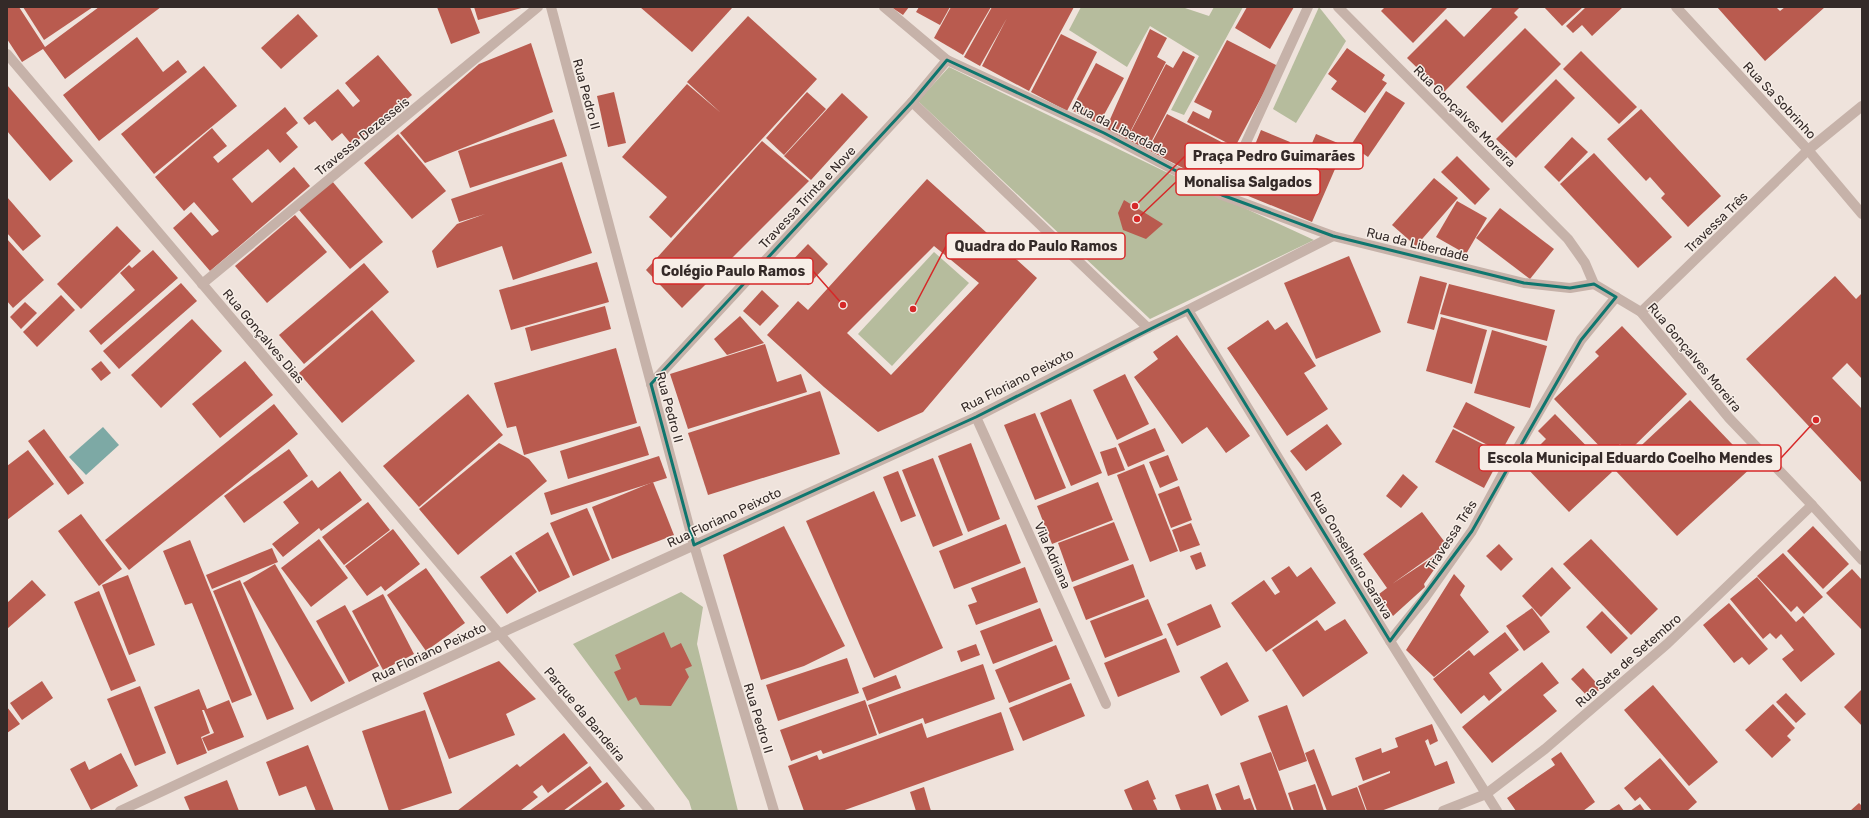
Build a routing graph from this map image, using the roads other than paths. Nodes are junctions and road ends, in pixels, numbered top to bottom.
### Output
1 (538, 7) edge
2 (551, 7) edge
3 (884, 7) edge
4 (1308, 7) edge
5 (1338, 7) edge
6 (1676, 7) edge
7 (7, 54) edge
8 (947, 60) junction
9 (912, 102) junction
10 (1862, 106) edge
11 (1808, 150) junction
12 (1222, 195) junction
13 (1862, 214) edge
14 (1333, 236) junction
15 (202, 284) junction
16 (1594, 284) junction
17 (1616, 297) junction
18 (1188, 310) junction
19 (1641, 312) junction
20 (1148, 328) junction
21 (651, 384) junction
22 (976, 417) junction
23 (1812, 505) junction
24 (694, 545) junction
25 (1862, 560) edge
26 (501, 633) junction
27 (1390, 641) junction
28 (1106, 704) dead end
29 (1486, 794) junction
30 (120, 811) edge
31 (650, 811) edge
32 (774, 811) edge
33 (1443, 811) edge
34 (1497, 811) edge

1 - 15 street, Travessa Dezesseis
2 - 21 street, Rua Pedro II
3 - 8 street, Rua da Liberdade
4 - 12 street
5 - 16 street, Rua Gonçalves Moreira
6 - 11 street, Rua Sa Sobrinho
7 - 15 street, Rua Gonçalves Dias
8 - 9 street, Travessa Trinta e Nove
8 - 12 street, Rua da Liberdade
9 - 20 street
9 - 21 street, Travessa Trinta e Nove
10 - 11 street, Travessa Três
11 - 13 street, Rua Sa Sobrinho
11 - 19 street, Travessa Três
12 - 14 street, Rua da Liberdade
14 - 16 street, Rua da Liberdade
14 - 18 street, Rua Floriano Peixoto
15 - 26 street, Rua Gonçalves Dias
16 - 17 street, Rua Gonçalves Moreira
17 - 19 street, Rua Gonçalves Moreira
17 - 27 street, Travessa Três
18 - 20 street, Rua Floriano Peixoto
18 - 27 street, Rua Conselheiro Saraiva
19 - 23 street, Rua Gonçalves Moreira
20 - 22 street, Rua Floriano Peixoto
21 - 24 street, Rua Pedro II
22 - 24 street, Rua Floriano Peixoto
22 - 28 street, Vila Adriana
23 - 25 street, Rua Gonçalves Moreira
23 - 29 street, Rua Sete de Setembro
24 - 26 street, Rua Floriano Peixoto
24 - 32 street, Rua Pedro II
26 - 30 street, Rua Floriano Peixoto
26 - 31 street, Parque da Bandeira
27 - 29 street, Rua Conselheiro Saraiva
29 - 33 street, Rua Sete de Setembro
29 - 34 street, Rua Conselheiro Saraiva

